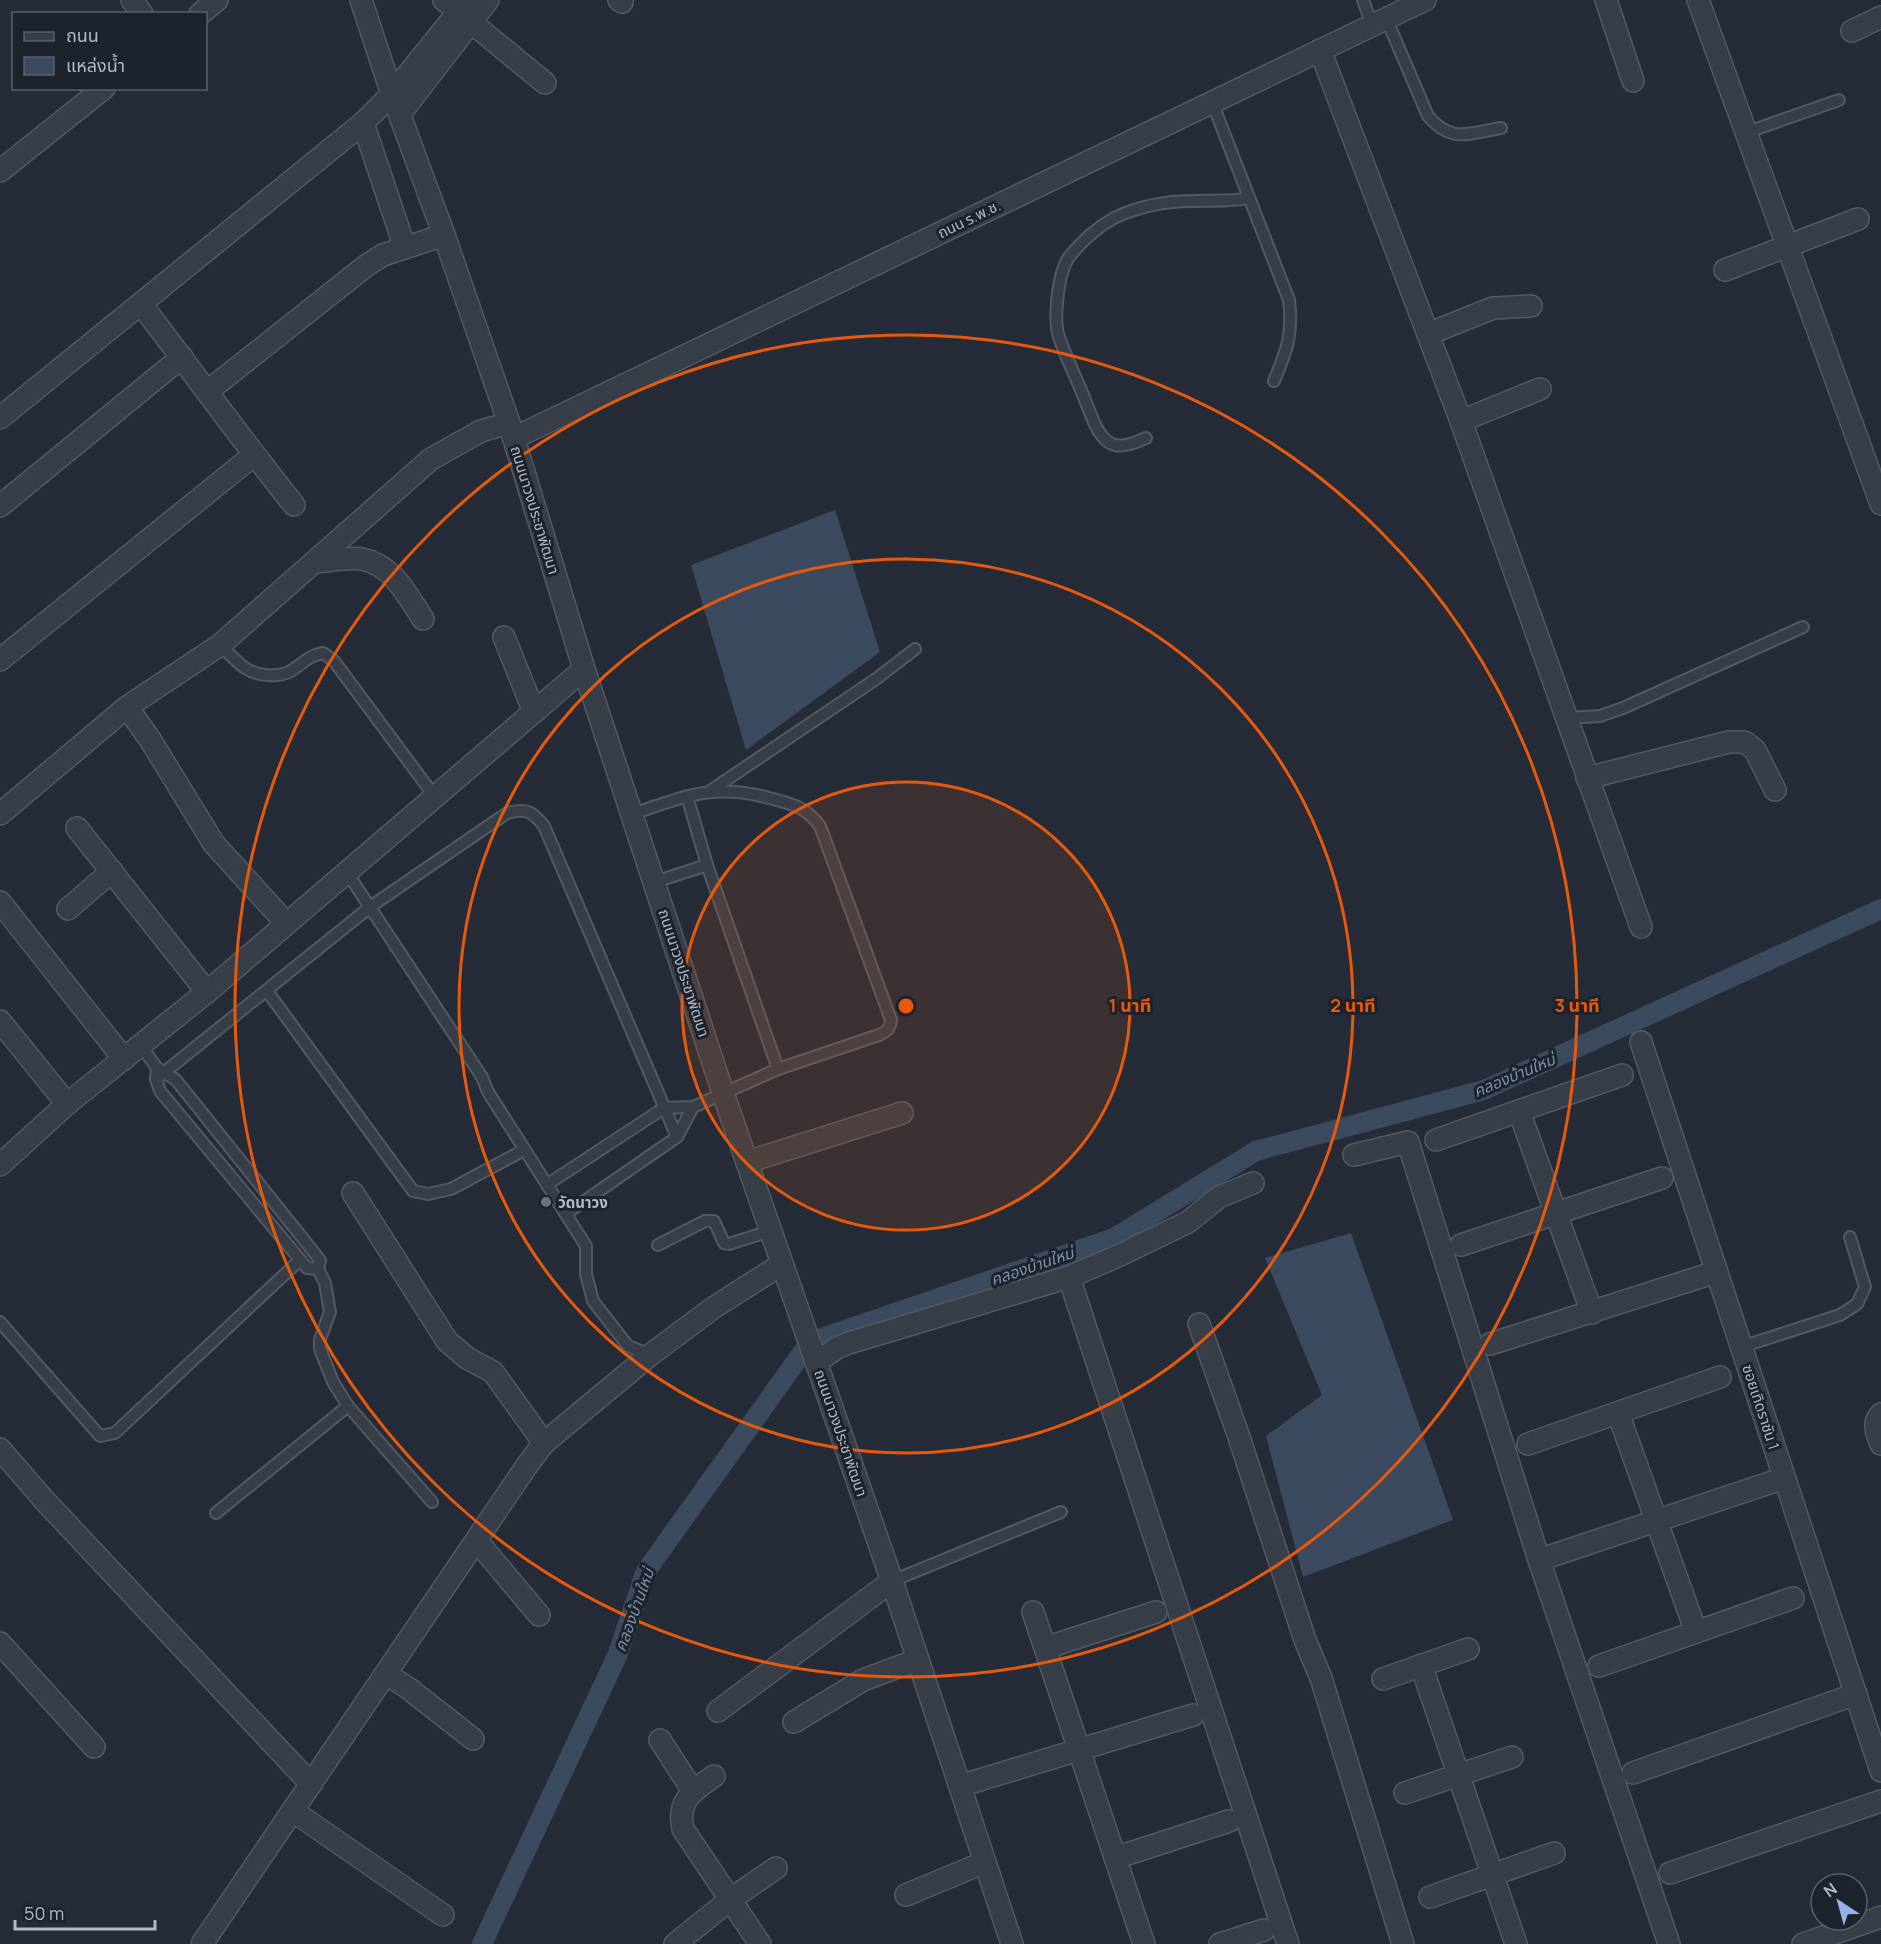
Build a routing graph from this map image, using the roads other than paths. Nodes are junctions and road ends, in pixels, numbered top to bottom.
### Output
1 (217, 0) edge
2 (362, 0) edge
3 (488, 0) edge
4 (1363, 0) edge
5 (1425, 0) edge
6 (1606, 0) edge
7 (1698, 0) edge
8 (461, 9) edge
9 (202, 12) edge
10 (1881, 17) edge
11 (1379, 21) junction
12 (1852, 31) dead end
13 (1320, 50) junction
14 (1634, 81) dead end
15 (545, 83) dead end
16 (101, 90) edge
17 (392, 94) junction
18 (1839, 100) dead end
19 (1212, 102) junction
20 (400, 114) junction
21 (363, 123) junction
22 (1502, 128) dead end
23 (1745, 133) junction
24 (0, 171) edge
25 (1249, 198) junction
26 (1858, 219) dead end
27 (444, 235) junction
28 (1786, 246) junction
29 (405, 248) junction
30 (1725, 270) dead end
31 (141, 304) junction
32 (1531, 306) dead end
33 (1428, 334) junction
34 (182, 357) junction
35 (1274, 381) dead end
36 (1540, 389) dead end
37 (208, 391) junction
38 (0, 418) edge
39 (1461, 421) junction
40 (511, 431) junction
41 (1146, 438) dead end
42 (254, 455) junction
43 (1881, 504) edge
44 (294, 505) dead end
45 (0, 506) edge
46 (315, 562) junction
47 (423, 619) dead end
48 (1803, 627) dead end
49 (504, 637) dead end
50 (220, 645) junction
51 (915, 649) dead end
52 (0, 660) edge
53 (584, 669) junction
54 (127, 707) junction
55 (534, 712) junction
56 (1566, 718) junction
57 (1587, 778) junction
58 (1775, 790) dead end
59 (709, 791) junction
60 (687, 796) junction
61 (435, 797) junction
62 (0, 814) edge
63 (632, 814) junction
64 (77, 828) dead end
65 (707, 865) junction
66 (112, 871) junction
67 (346, 871) junction
68 (655, 882) junction
69 (0, 902) edge
70 (370, 907) junction
71 (68, 909) dead end
72 (286, 923) junction
73 (1641, 927) dead end
74 (267, 991) junction
75 (207, 992) junction
76 (0, 1021) edge
77 (1641, 1042) dead end
78 (141, 1046) junction
79 (124, 1059) junction
80 (778, 1069) junction
81 (160, 1073) junction
82 (1622, 1075) dead end
83 (723, 1094) junction
84 (67, 1104) junction
85 (693, 1107) junction
86 (664, 1108) junction
87 (1519, 1111) junction
88 (902, 1113) dead end
89 (677, 1137) junction
90 (1436, 1140) dead end
91 (525, 1150) junction
92 (1354, 1155) dead end
93 (747, 1161) junction
94 (0, 1165) edge
95 (1662, 1178) dead end
96 (1253, 1183) dead end
97 (548, 1184) junction
98 (353, 1193) dead end
99 (567, 1213) junction
100 (1557, 1214) junction
101 (770, 1231) junction
102 (1850, 1237) dead end
103 (658, 1245) dead end
104 (1461, 1245) dead end
105 (300, 1260) junction
106 (782, 1264) junction
107 (318, 1269) junction
108 (1716, 1272) junction
109 (1069, 1277) junction
110 (1592, 1313) junction
111 (0, 1322) edge
112 (1199, 1324) dead end
113 (1490, 1344) dead end
114 (1741, 1347) junction
115 (650, 1354) junction
116 (815, 1359) junction
117 (1720, 1377) dead end
118 (348, 1406) junction
119 (1618, 1413) junction
120 (1881, 1414) edge
121 (544, 1443) junction
122 (1528, 1444) dead end
123 (1881, 1444) edge
124 (0, 1449) edge
125 (1784, 1478) junction
126 (432, 1502) dead end
127 (1061, 1512) dead end
128 (216, 1513) dead end
129 (1657, 1522) junction
130 (477, 1541) junction
131 (1539, 1560) junction
132 (892, 1581) junction
133 (1793, 1598) dead end
134 (1033, 1612) dead end
135 (1156, 1612) dead end
136 (539, 1616) dead end
137 (1696, 1632) junction
138 (0, 1643) edge
139 (1045, 1648) junction
140 (1468, 1649) dead end
141 (917, 1660) junction
142 (1421, 1665) junction
143 (1599, 1666) dead end
144 (386, 1674) junction
145 (1383, 1678) dead end
146 (1856, 1694) junction
147 (718, 1712) dead end
148 (1193, 1715) dead end
149 (794, 1722) dead end
150 (1875, 1729) edge
151 (472, 1739) dead end
152 (660, 1740) dead end
153 (94, 1747) dead end
154 (1079, 1750) junction
155 (1512, 1757) dead end
156 (1881, 1770) edge
157 (1633, 1773) dead end
158 (1458, 1775) junction
159 (714, 1776) dead end
160 (311, 1784) junction
161 (960, 1786) junction
162 (693, 1791) junction
163 (1405, 1793) dead end
164 (1881, 1801) edge
165 (293, 1811) junction
166 (1229, 1821) dead end
167 (1554, 1853) dead end
168 (1115, 1858) junction
169 (985, 1862) junction
170 (776, 1868) dead end
171 (1670, 1873) dead end
172 (1492, 1874) junction
173 (906, 1895) dead end
174 (1430, 1897) dead end
175 (731, 1899) junction
176 (443, 1915) dead end
177 (1881, 1917) edge
178 (1264, 1930) dead end
179 (202, 1944) edge
180 (675, 1944) edge
181 (760, 1944) edge
182 (1012, 1944) edge
183 (1144, 1944) edge
184 (1220, 1944) edge
185 (1288, 1944) edge
186 (1403, 1944) edge
187 (1516, 1944) edge
188 (1669, 1944) edge
189 (1803, 1944) edge

1 - 9 street
2 - 17 street, ถนนนาวงประชาพัฒนา
3 - 8 street
4 - 11 lane
5 - 11 street, ถนน ร.พ.ช.
6 - 14 street
7 - 23 street
8 - 15 street
8 - 17 street
8 - 20 street
10 - 12 street
11 - 13 street, ถนน ร.พ.ช.
11 - 22 lane
13 - 19 street, ถนน ร.พ.ช.
13 - 33 street
16 - 24 street
17 - 20 street, ถนนนาวงประชาพัฒนา
17 - 21 street
18 - 23 lane
19 - 25 lane
19 - 40 street, ถนน ร.พ.ช.
20 - 27 street, ถนนนาวงประชาพัฒนา
21 - 29 street
21 - 31 street
23 - 28 street
25 - 35 lane
25 - 41 lane
26 - 28 street
27 - 29 street
27 - 40 street, ถนนนาวงประชาพัฒนา
28 - 30 street
28 - 43 street
29 - 37 street
31 - 34 street
31 - 38 street
32 - 33 street
33 - 39 street
34 - 37 street
34 - 45 street
36 - 39 street
37 - 42 street
39 - 56 street
40 - 46 street, ถนน ร.พ.ช.
40 - 53 street, ถนนนาวงประชาพัฒนา
42 - 44 street
42 - 52 street
46 - 47 street
46 - 50 street, ถนน ร.พ.ช.
48 - 56 lane
49 - 55 street
50 - 54 street, ถนน ร.พ.ช.
50 - 61 lane
51 - 59 lane
53 - 55 street
53 - 63 street, ถนนนาวงประชาพัฒนา
54 - 62 street, ถนน ร.พ.ช.
54 - 72 street
55 - 61 street
56 - 57 street
57 - 58 street
57 - 73 street
59 - 60 lane
59 - 80 lane
60 - 63 lane
60 - 65 lane
61 - 67 street
63 - 68 street, ถนนนาวงประชาพัฒนา
64 - 66 street
65 - 68 lane
65 - 80 lane
66 - 71 street
66 - 75 street
67 - 70 lane
67 - 72 street
68 - 83 street, ถนนนาวงประชาพัฒนา
69 - 79 street
70 - 74 lane
70 - 86 lane
70 - 91 lane
72 - 75 street
74 - 81 lane
74 - 91 lane
75 - 78 street
76 - 84 street
77 - 108 street, ซอยเทิดราชัน 1
78 - 79 street
78 - 81 lane
79 - 84 street
80 - 83 lane
81 - 105 lane
81 - 107 lane
82 - 87 street
83 - 85 lane
83 - 93 street, ถนนนาวงประชาพัฒนา
84 - 94 street
85 - 86 lane
85 - 89 lane
86 - 89 lane
86 - 97 lane
87 - 90 street
87 - 100 street
88 - 93 street
89 - 99 lane
91 - 97 lane
92 - 131 street
93 - 101 street, ถนนนาวงประชาพัฒนา
95 - 100 street
96 - 109 street
97 - 99 lane
98 - 121 street
99 - 115 lane
100 - 104 street
100 - 110 street
101 - 103 lane
101 - 106 street, ถนนนาวงประชาพัฒนา
102 - 114 lane
105 - 107 lane
105 - 111 lane
106 - 115 street
106 - 116 street, ถนนนาวงประชาพัฒนา
107 - 118 lane
108 - 110 street
108 - 114 street, ซอยเทิดราชัน 1
109 - 116 street
109 - 185 street
110 - 113 street
112 - 186 street
114 - 125 street, ซอยเทิดราชัน 1
115 - 121 street
116 - 132 street, ถนนนาวงประชาพัฒนา
117 - 119 street
118 - 126 lane
118 - 128 lane
119 - 122 street
119 - 129 street
120 - 123 street
121 - 130 street
124 - 160 street
125 - 129 street
125 - 146 street, ซอยเทิดราชัน 1
127 - 132 lane
129 - 131 street
129 - 137 street
130 - 136 street
130 - 144 street
131 - 188 street
132 - 141 street, ถนนนาวงประชาพัฒนา
132 - 147 street
133 - 137 street
134 - 139 street
135 - 139 street
137 - 143 street
138 - 153 street
139 - 154 street
140 - 142 street
141 - 149 street
141 - 161 street, ถนนนาวงประชาพัฒนา
142 - 145 street
142 - 158 street
144 - 151 street
144 - 160 street
146 - 150 street, ซอยเทิดราชัน 1
146 - 157 street
148 - 154 street
150 - 156 street, ซอยเทิดราชัน 1
152 - 162 street
154 - 161 street
154 - 168 street
155 - 158 street
158 - 163 street
158 - 172 street
159 - 162 street
160 - 165 street
161 - 169 street, ถนนนาวงประชาพัฒนา
162 - 175 street
164 - 171 street
165 - 176 street
165 - 179 street
166 - 168 street
167 - 172 street
168 - 183 street
169 - 173 street
169 - 182 street, ถนนนาวงประชาพัฒนา
170 - 175 street
172 - 174 street
172 - 187 street
175 - 180 street
175 - 181 street
177 - 189 street
178 - 184 street

